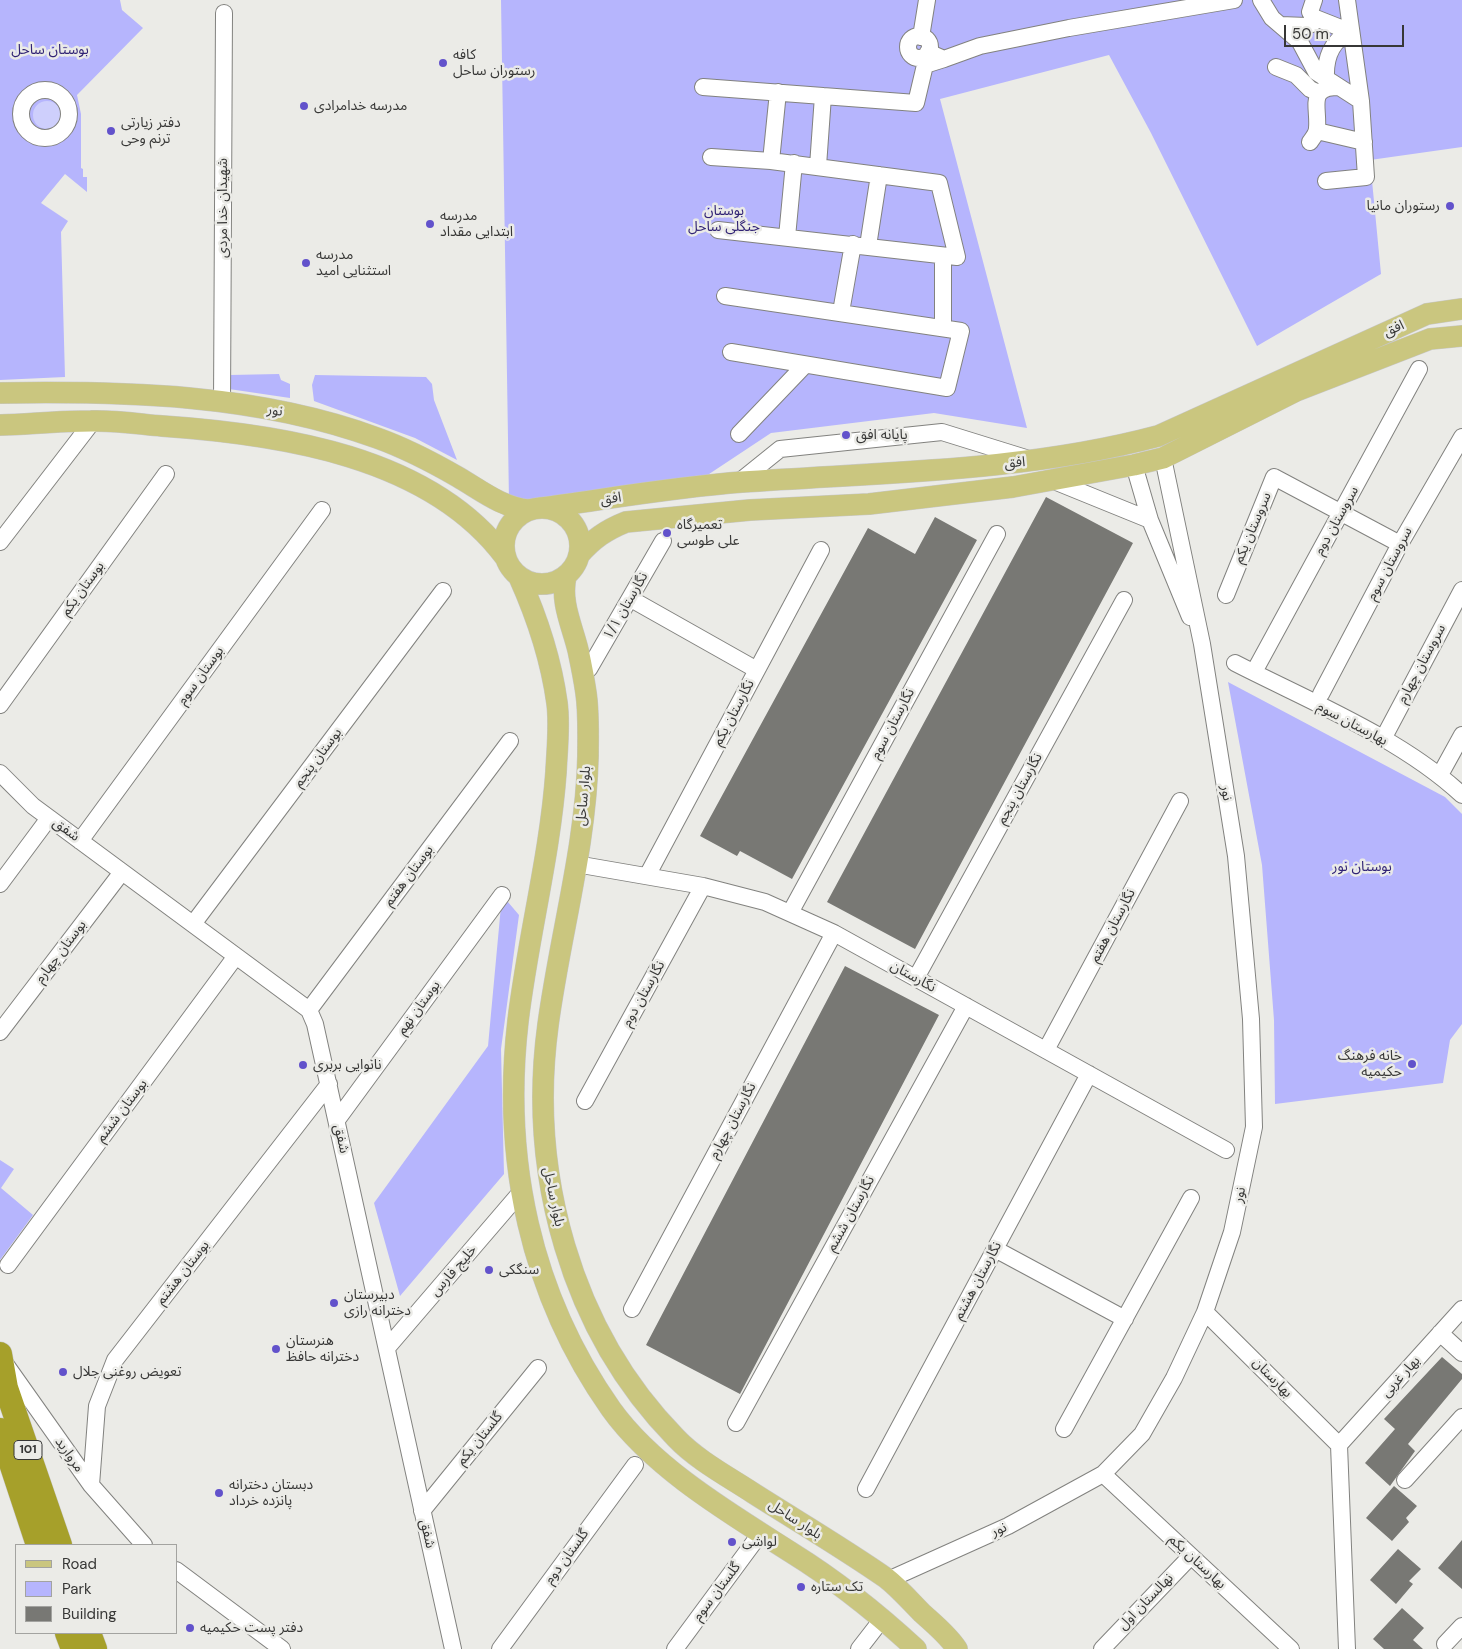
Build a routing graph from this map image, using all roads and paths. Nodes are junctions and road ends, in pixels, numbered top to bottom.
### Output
1 (927, 0) edge
2 (1261, 0) edge
3 (1314, 0) edge
4 (1347, 0) edge
5 (1230, 1) edge
6 (224, 13) dead end
7 (1313, 17) junction
8 (1281, 26) junction
9 (1352, 32) junction
10 (944, 59) junction
11 (1276, 67) dead end
12 (1328, 86) junction
13 (704, 87) dead end
14 (778, 92) junction
15 (823, 96) junction
16 (1361, 101) junction
17 (1364, 142) junction
18 (711, 157) dead end
19 (770, 160) junction
20 (794, 164) junction
21 (818, 166) junction
22 (879, 175) junction
23 (1326, 181) dead end
24 (718, 230) dead end
25 (787, 237) junction
26 (861, 245) junction
27 (943, 256) junction
28 (725, 296) dead end
29 (1462, 309) edge
30 (840, 312) junction
31 (943, 328) junction
32 (1462, 336) edge
33 (731, 352) dead end
34 (805, 365) junction
35 (1419, 369) dead end
36 (95, 392) junction
37 (0, 393) edge
38 (222, 402) junction
39 (93, 421) junction
40 (0, 425) edge
41 (739, 434) dead end
42 (1158, 436) junction
43 (1462, 437) edge
44 (1129, 444) junction
45 (1163, 458) junction
46 (1036, 461) junction
47 (1134, 465) junction
48 (166, 474) dead end
49 (1054, 481) junction
50 (739, 482) junction
51 (535, 509) junction
52 (322, 510) dead end
53 (1343, 512) junction
54 (1150, 520) junction
55 (996, 534) dead end
56 (663, 541) dead end
57 (0, 542) edge
58 (1400, 544) junction
59 (821, 550) dead end
60 (579, 555) junction
61 (505, 557) junction
62 (566, 576) junction
63 (519, 577) junction
64 (1462, 590) edge
65 (443, 591) dead end
66 (1226, 595) dead end
67 (631, 599) junction
68 (1124, 600) dead end
69 (1202, 644) junction
70 (1235, 663) dead end
71 (589, 669) dead end
72 (757, 670) junction
73 (1254, 672) junction
74 (1321, 694) dead end
75 (0, 705) edge
76 (1462, 735) edge
77 (1382, 739) junction
78 (510, 741) dead end
79 (0, 773) edge
80 (1440, 775) junction
81 (1462, 795) edge
82 (1180, 801) dead end
83 (49, 818) junction
84 (80, 841) junction
85 (576, 864) junction
86 (122, 872) junction
87 (647, 876) junction
88 (0, 884) edge
89 (703, 886) junction
90 (502, 895) dead end
91 (790, 914) junction
92 (193, 924) junction
93 (834, 933) junction
94 (236, 956) junction
95 (916, 978) junction
96 (966, 1006) junction
97 (309, 1010) junction
98 (0, 1032) edge
99 (1046, 1050) junction
100 (1089, 1074) junction
101 (329, 1084) junction
102 (585, 1100) dead end
103 (337, 1120) junction
104 (1226, 1150) dead end
105 (546, 1163) junction
106 (520, 1193) junction
107 (1191, 1198) dead end
108 (995, 1250) junction
109 (8, 1265) dead end
110 (632, 1308) dead end
111 (1462, 1309) edge
112 (1204, 1312) junction
113 (1125, 1319) junction
114 (1440, 1333) junction
115 (387, 1348) junction
116 (1462, 1353) edge
117 (1, 1356) edge
118 (538, 1368) dead end
119 (1462, 1417) edge
120 (736, 1422) dead end
121 (1064, 1429) dead end
122 (0, 1430) edge
123 (1339, 1445) junction
124 (635, 1465) dead end
125 (1103, 1474) junction
126 (1405, 1480) dead end
127 (91, 1485) junction
128 (866, 1489) dead end
129 (422, 1510) junction
130 (760, 1534) junction
131 (38, 1544) edge
132 (60, 1544) edge
133 (143, 1544) edge
134 (1191, 1556) junction
135 (178, 1571) edge
136 (888, 1580) junction
137 (860, 1599) junction
138 (882, 1618) junction
139 (1462, 1626) edge
140 (68, 1634) edge
141 (89, 1634) edge
142 (1445, 1644) dead end
143 (73, 1649) edge
144 (95, 1649) edge
145 (282, 1649) edge
146 (453, 1649) edge
147 (500, 1649) edge
148 (675, 1649) edge
149 (859, 1649) edge
150 (916, 1649) edge
151 (957, 1649) edge
152 (1102, 1649) edge
153 (1291, 1649) edge
154 (1347, 1649) edge

1 - 10 street
2 - 8 street
3 - 7 street
4 - 9 street
5 - 10 street
6 - 38 street, شهیدان خدا مردی
7 - 8 street
7 - 9 street
8 - 12 street
9 - 12 street
9 - 16 street
10 - 15 street
11 - 12 street
12 - 16 street
12 - 17 street
13 - 14 street
14 - 15 street
14 - 19 street
15 - 21 street
16 - 17 street
17 - 23 street
18 - 19 street
19 - 20 street
20 - 21 street
20 - 25 street
21 - 22 street
22 - 26 street
22 - 27 street
24 - 25 street
25 - 26 street
26 - 27 street
26 - 30 street
27 - 31 street
28 - 30 street
29 - 42 main road, افق
30 - 31 street
31 - 34 street
32 - 45 main road, افق
33 - 34 street
34 - 41 street
35 - 53 street, سروستان دوم
36 - 37 main road, نور
36 - 38 main road, نور
36 - 39 main road
38 - 51 main road, نور
39 - 40 main road, نور
39 - 57 street
39 - 61 main road, نور
42 - 44 main road, افق
42 - 45 main road
43 - 58 street, سروستان سوم
44 - 46 main road, افق
44 - 47 main road
45 - 47 main road, افق
45 - 69 street
46 - 50 main road, افق
46 - 50 street
47 - 49 main road, افق
47 - 54 street
48 - 75 street, بوستان یکم
49 - 54 street
49 - 60 main road, افق
50 - 51 main road, افق
51 - 60 main road
51 - 61 main road
52 - 84 street, بوستان سوم
53 - 58 street
53 - 66 street, سروستان یکم
53 - 73 street, سروستان دوم
54 - 69 street
55 - 91 street, نگارستان سوم
56 - 67 street, نگارستان ۱/۱
58 - 74 street, سروستان سوم
59 - 72 street, نگارستان یکم
60 - 62 main road
61 - 63 main road
62 - 63 main road
62 - 85 main road, بلوار ساحل
63 - 106 main road, بلوار ساحل
64 - 77 street, سروستان چهارم
65 - 92 street, بوستان پنجم
67 - 71 street, نگارستان ۱/۱
67 - 72 street
68 - 95 street, نگارستان پنجم
69 - 112 street, نور
70 - 73 street, بهارستان سوم
72 - 87 street, نگارستان یکم
73 - 77 street, بهارستان سوم
76 - 80 street
77 - 80 street, بهارستان سوم
78 - 97 street, بوستان هفتم
79 - 83 street, شفق
80 - 81 street, بهارستان سوم
82 - 99 street, نگارستان هفتم
83 - 84 street, شفق
83 - 88 street
84 - 86 street, شفق
85 - 87 street, نگارستان
85 - 105 main road, بلوار ساحل
86 - 92 street, شفق
86 - 98 street, بوستان چهارم
87 - 89 street, نگارستان
89 - 91 street, نگارستان
89 - 102 street, نگارستان دوم
90 - 103 street, بوستان نهم
91 - 93 street, نگارستان
92 - 94 street, شفق
93 - 95 street, نگارستان
93 - 110 street, نگارستان چهارم
94 - 97 street, شفق
94 - 109 street, بوستان ششم
95 - 96 street, نگارستان
96 - 99 street, نگارستان
96 - 120 street, نگارستان ششم
97 - 101 street, شفق
99 - 100 street, نگارستان
100 - 104 street, نگارستان
100 - 108 street, نگارستان هشتم
101 - 103 street, شفق
101 - 127 street, بوستان هشتم
103 - 115 street, شفق
105 - 106 main road
105 - 136 main road, بلوار ساحل
106 - 115 street, خلیج فارس
106 - 130 main road, بلوار ساحل
107 - 113 street
108 - 113 street
108 - 128 street, نگارستان هشتم
111 - 114 street, بهار غربی
112 - 123 street, بهارستان
112 - 125 street, نور
113 - 121 street
114 - 116 street
114 - 123 street, بهار غربی
115 - 129 street, شفق
117 - 127 street, مروارید
117 - 132 highway, 101
118 - 129 street, گلستان یکم
119 - 126 street
122 - 131 highway, 101
123 - 154 street
124 - 147 street, گلستان دوم
125 - 134 street, بهارستان یکم
125 - 136 street, نور
127 - 133 street, مروارید
129 - 146 street, شفق
130 - 137 main road, بلوار ساحل
130 - 148 street, گلستان سوم
134 - 152 street, نهالستان اول
134 - 153 street, بهارستان یکم
135 - 145 street
136 - 137 main road
136 - 151 main road, بلوار ساحل
137 - 138 main road, بلوار ساحل
138 - 149 street
138 - 150 main road, بلوار ساحل
139 - 142 street
140 - 143 highway
141 - 144 highway

